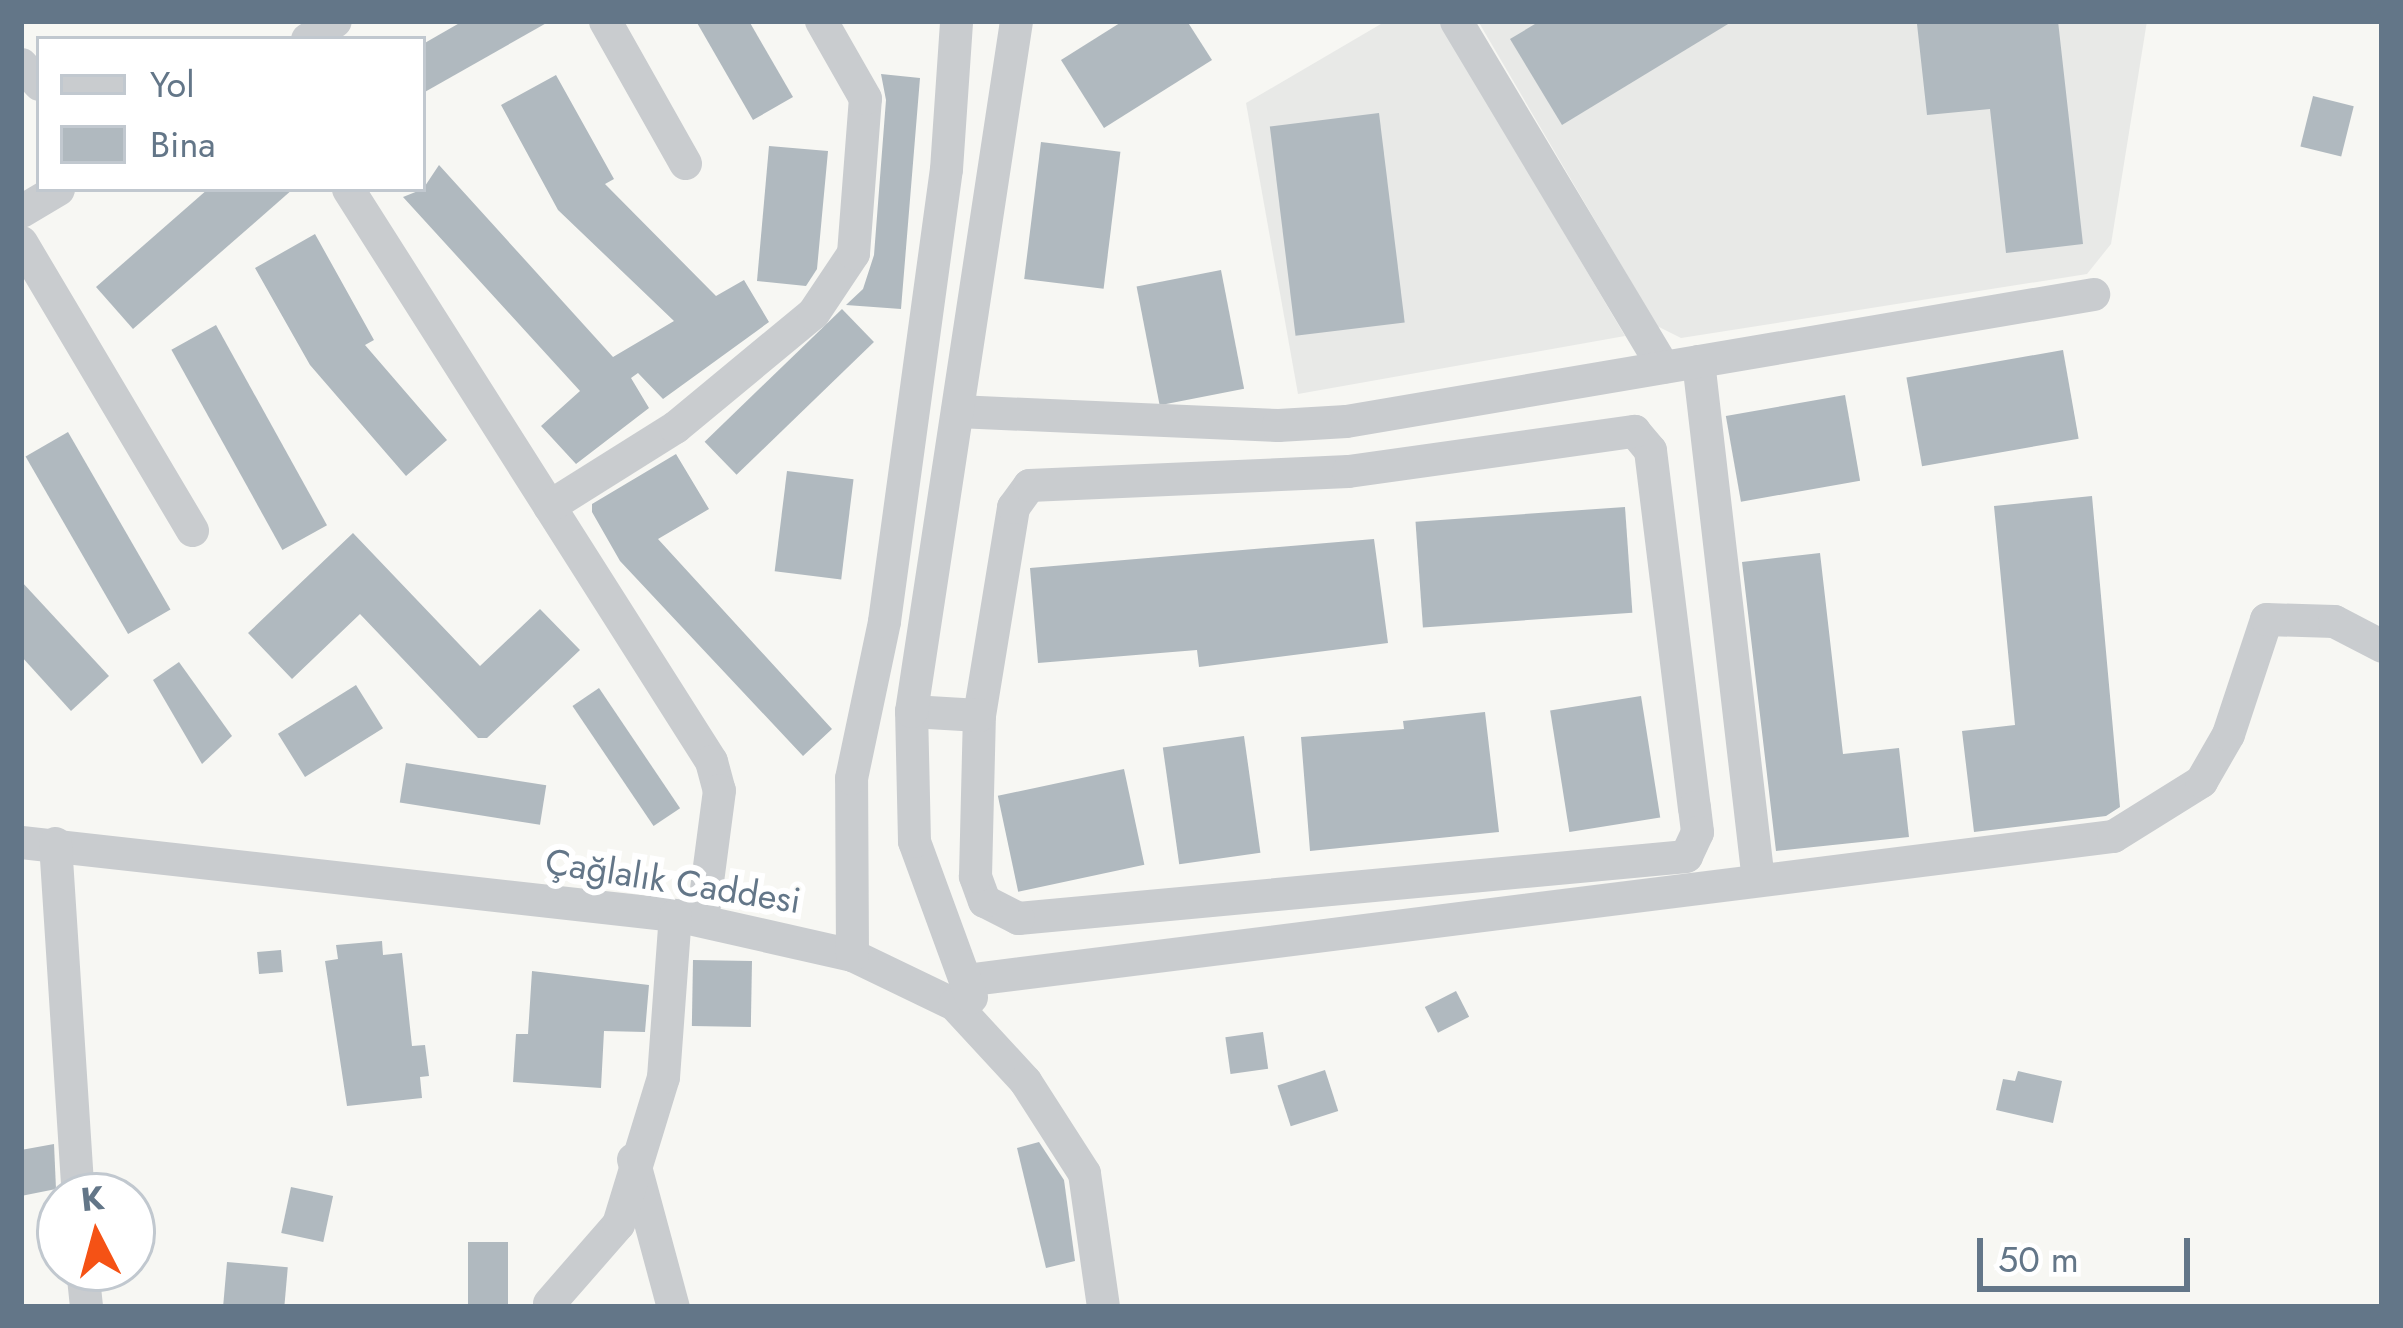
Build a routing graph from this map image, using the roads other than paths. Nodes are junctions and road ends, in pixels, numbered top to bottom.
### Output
1 (605, 21) edge
2 (820, 21) edge
3 (956, 21) edge
4 (1016, 21) edge
5 (1456, 21) edge
6 (685, 164) dead end
7 (53, 192) edge
8 (350, 192) edge
9 (21, 211) edge
10 (21, 242) edge
11 (2093, 294) dead end
12 (1698, 362) junction
13 (1664, 367) junction
14 (957, 411) junction
15 (1346, 421) junction
16 (1348, 471) junction
17 (549, 506) junction
18 (192, 530) dead end
19 (2382, 646) edge
20 (911, 711) junction
21 (979, 715) junction
22 (21, 842) edge
23 (55, 843) junction
24 (1758, 880) junction
25 (688, 917) junction
26 (852, 956) junction
27 (965, 980) junction
28 (987, 1040) junction
29 (633, 1157) junction
30 (76, 1172) edge
31 (549, 1303) dead end
32 (673, 1307) edge
33 (1103, 1307) edge

1 - 6 street
2 - 17 street
3 - 26 street
4 - 14 street
5 - 13 street
7 - 9 street
8 - 17 street
10 - 18 street
11 - 12 street
12 - 13 street
12 - 24 street
13 - 15 street
14 - 15 street
14 - 20 street
15 - 16 street
16 - 21 street
16 - 21 street
17 - 25 street
19 - 24 street
20 - 21 street
20 - 27 street
22 - 23 street, Çağlalık Caddesi
23 - 25 street, Çağlalık Caddesi
23 - 30 street
24 - 27 street
25 - 26 street, Çağlalık Caddesi
25 - 29 street
26 - 28 street, Çağlalık Caddesi
27 - 28 street
28 - 33 street, Çağlalık Caddesi
29 - 31 street
29 - 32 street

